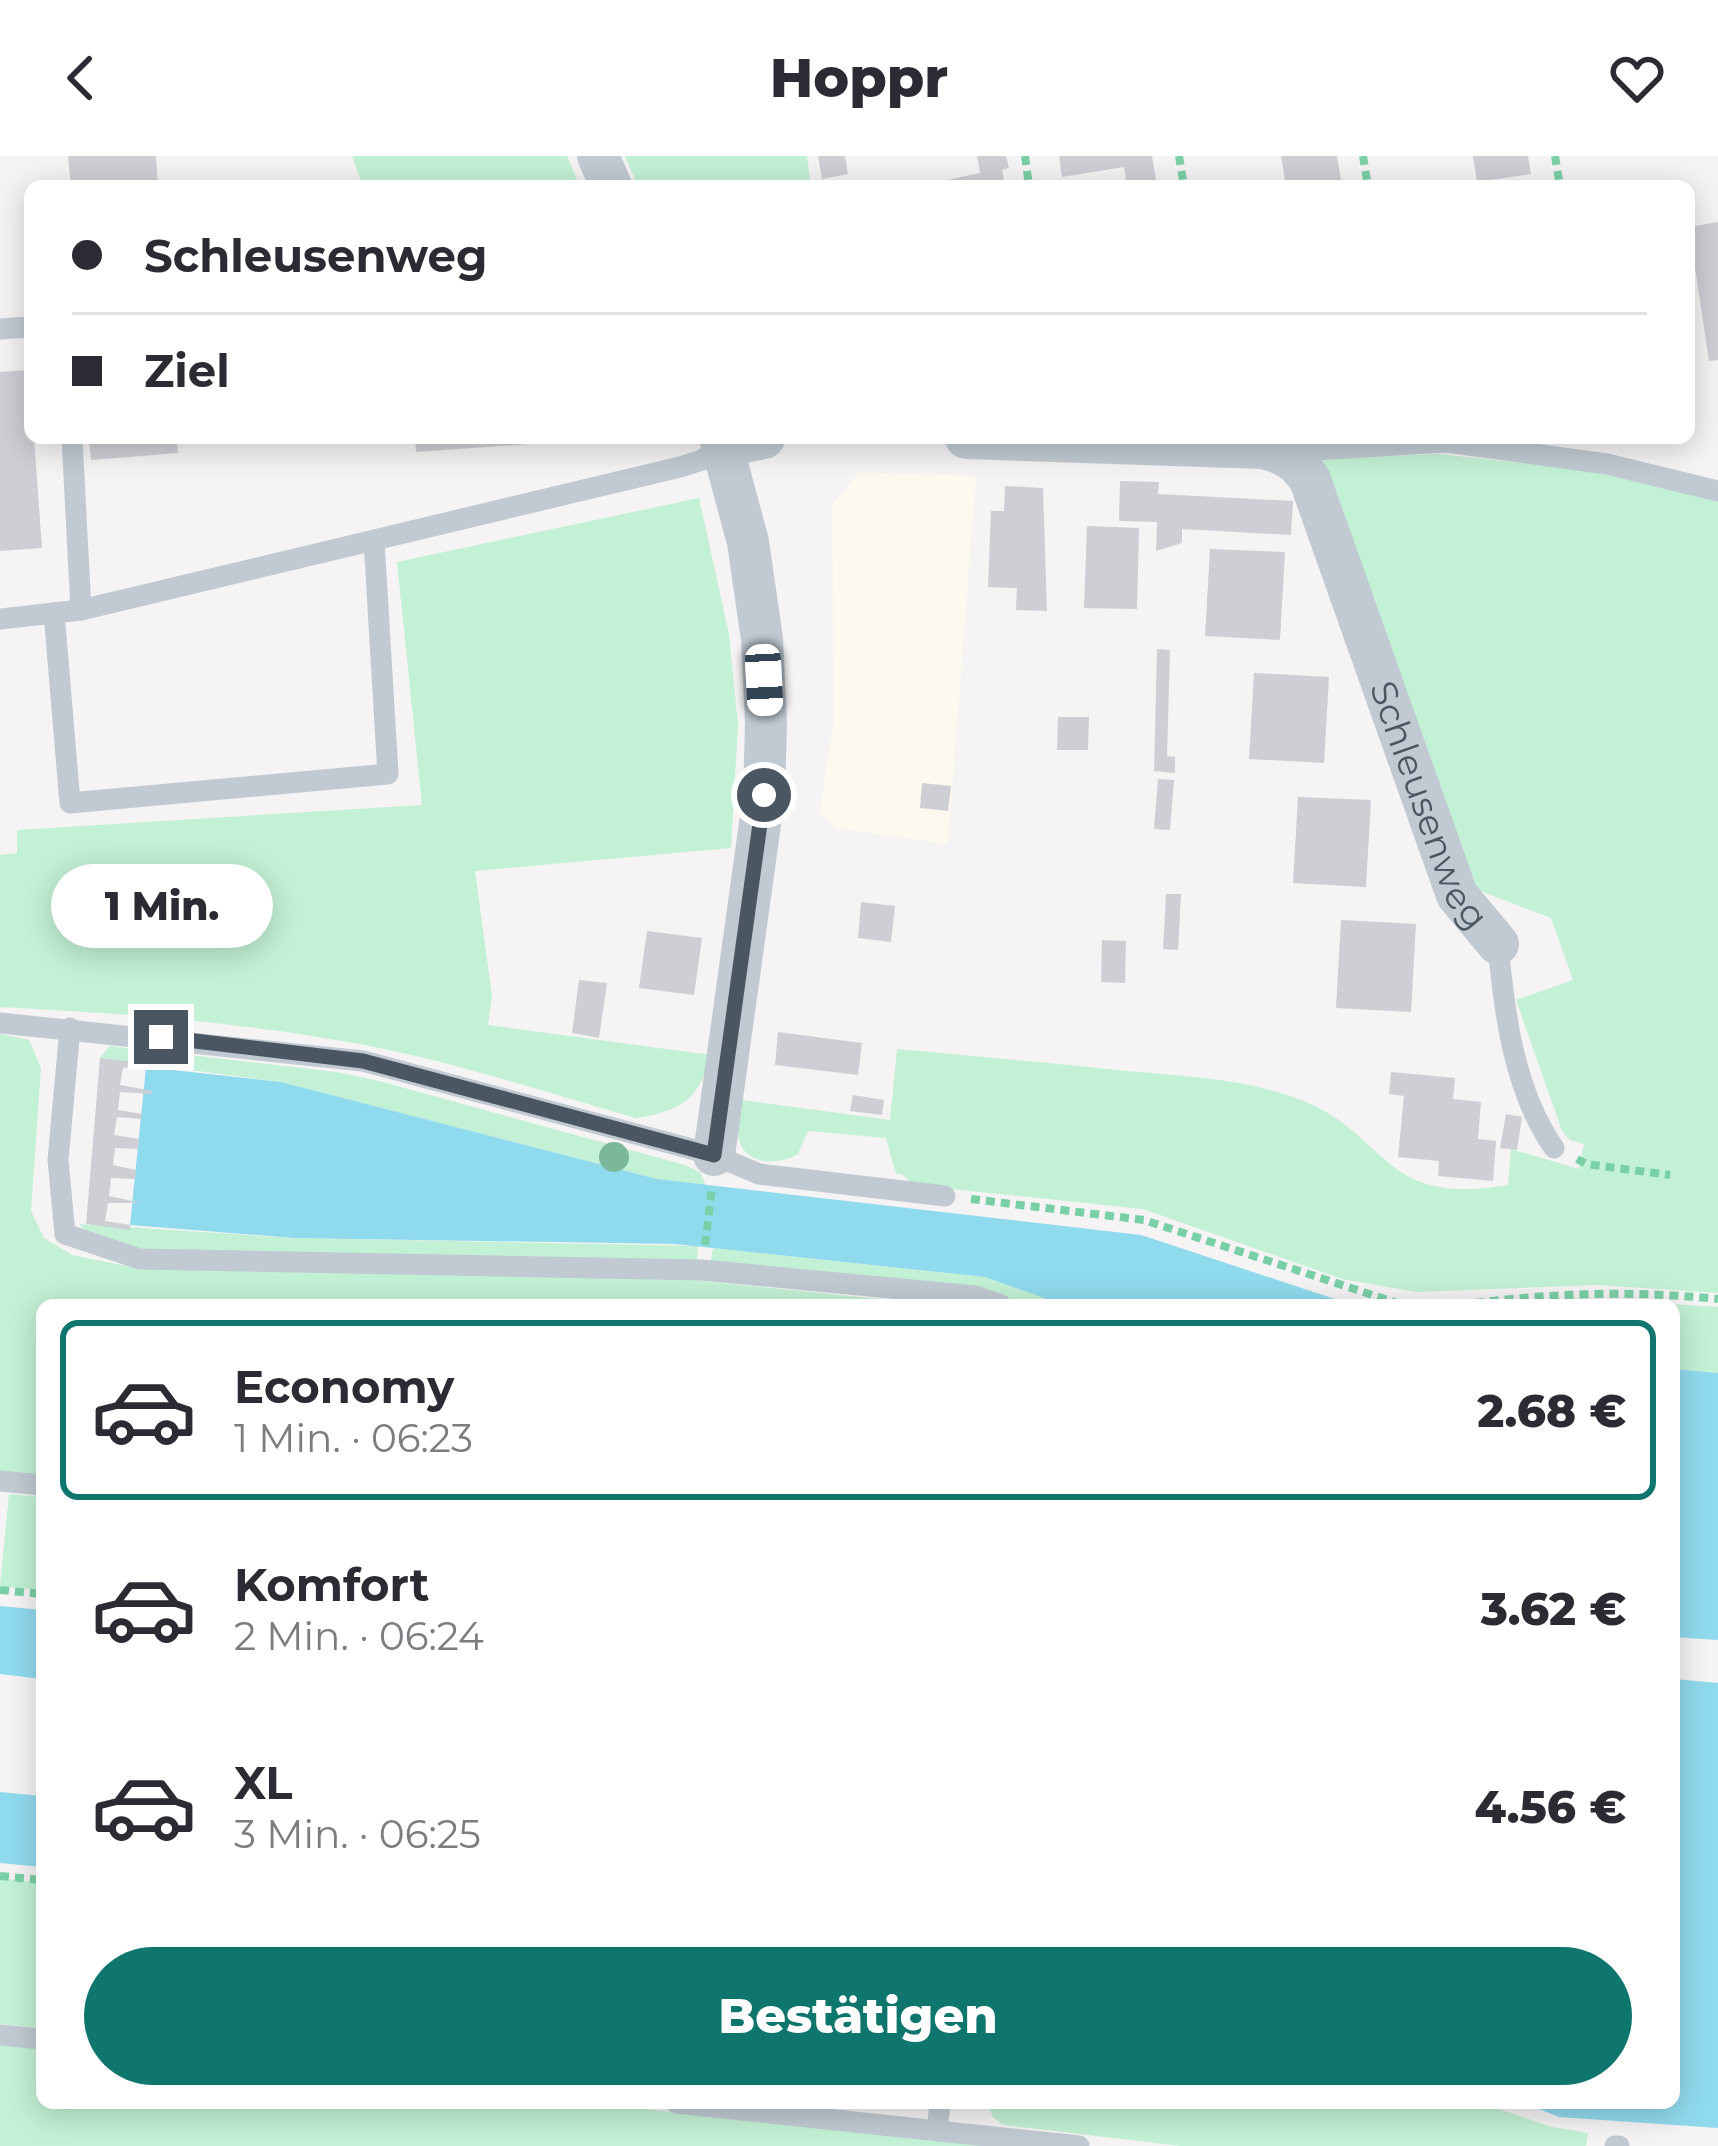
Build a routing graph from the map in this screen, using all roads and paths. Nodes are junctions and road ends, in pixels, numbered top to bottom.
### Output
1 (72, 444) edge
2 (731, 444) edge
3 (736, 444) edge
4 (1144, 444) edge
5 (1413, 444) edge
6 (1461, 444) edge
7 (1292, 458) junction
8 (1718, 490) edge
9 (374, 541) junction
10 (81, 610) junction
11 (54, 613) junction
12 (0, 619) edge
13 (1498, 944) joint
14 (0, 1022) edge
15 (70, 1028) junction
16 (1554, 1148) joint
17 (713, 1171) junction
18 (1670, 1174) dead end
19 (945, 1196) joint
20 (705, 1246) dead end
21 (984, 1299) edge
22 (1384, 1299) edge
23 (1495, 1299) edge
24 (1718, 1299) edge
25 (0, 1481) edge
26 (36, 1484) edge
27 (0, 1590) edge
28 (36, 1593) edge
29 (0, 1876) edge
30 (36, 1879) edge
31 (0, 2035) edge
32 (36, 2038) edge
33 (732, 2109) edge
34 (939, 2109) edge
35 (937, 2131) junction
36 (1079, 2146) edge

1 - 10 lane
2 - 9 lane
3 - 17 street
4 - 7 street
5 - 7 lane
6 - 8 lane
7 - 13 street, Schleusenweg
9 - 10 lane
9 - 11 lane
10 - 11 lane
11 - 12 lane
13 - 16 lane, Schleusenweg
14 - 15 lane
15 - 17 lane
15 - 21 lane
16 - 18 path
17 - 19 lane
17 - 20 path
19 - 22 path
23 - 24 path
25 - 26 lane
27 - 28 path
29 - 30 path
31 - 32 lane
33 - 35 lane
34 - 35 lane
35 - 36 lane

